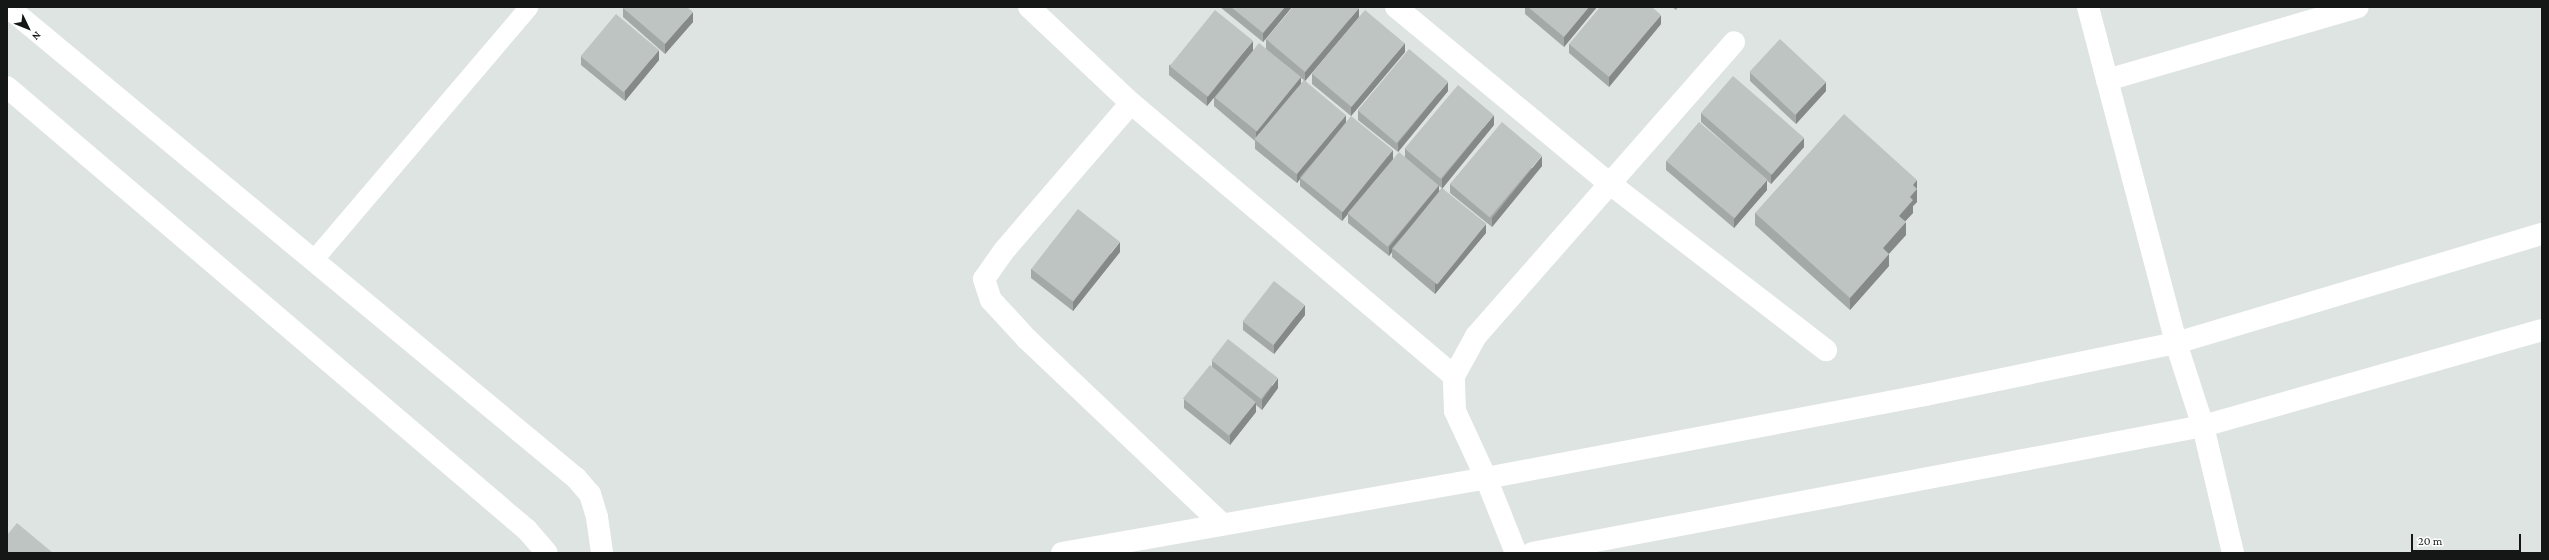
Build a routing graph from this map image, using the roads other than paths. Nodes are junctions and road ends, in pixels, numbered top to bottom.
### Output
1 (8, 7) edge
2 (528, 7) edge
3 (1029, 7) edge
4 (1396, 7) edge
5 (2088, 7) edge
6 (2358, 7) edge
7 (1734, 42) dead end
8 (2107, 80) junction
9 (7, 87) edge
10 (1131, 103) junction
11 (1609, 183) junction
12 (2542, 234) edge
13 (313, 260) junction
14 (2542, 330) edge
15 (2176, 343) junction
16 (1826, 350) dead end
17 (1454, 376) junction
18 (2202, 426) junction
19 (1486, 478) junction
20 (1221, 523) junction
21 (548, 553) edge
22 (602, 553) edge
23 (1062, 553) edge
24 (1516, 553) edge
25 (1532, 553) edge
26 (2233, 553) edge

1 - 13 street
2 - 13 lane
3 - 10 street
4 - 11 street
5 - 8 street
6 - 8 street
7 - 11 street
8 - 15 street
9 - 21 street
10 - 17 street
10 - 20 street
11 - 16 street
11 - 17 street
12 - 15 street
13 - 22 street
14 - 18 street
15 - 18 street
15 - 19 street
17 - 19 street
18 - 25 street
18 - 26 street
19 - 20 street
19 - 24 street
20 - 23 street

